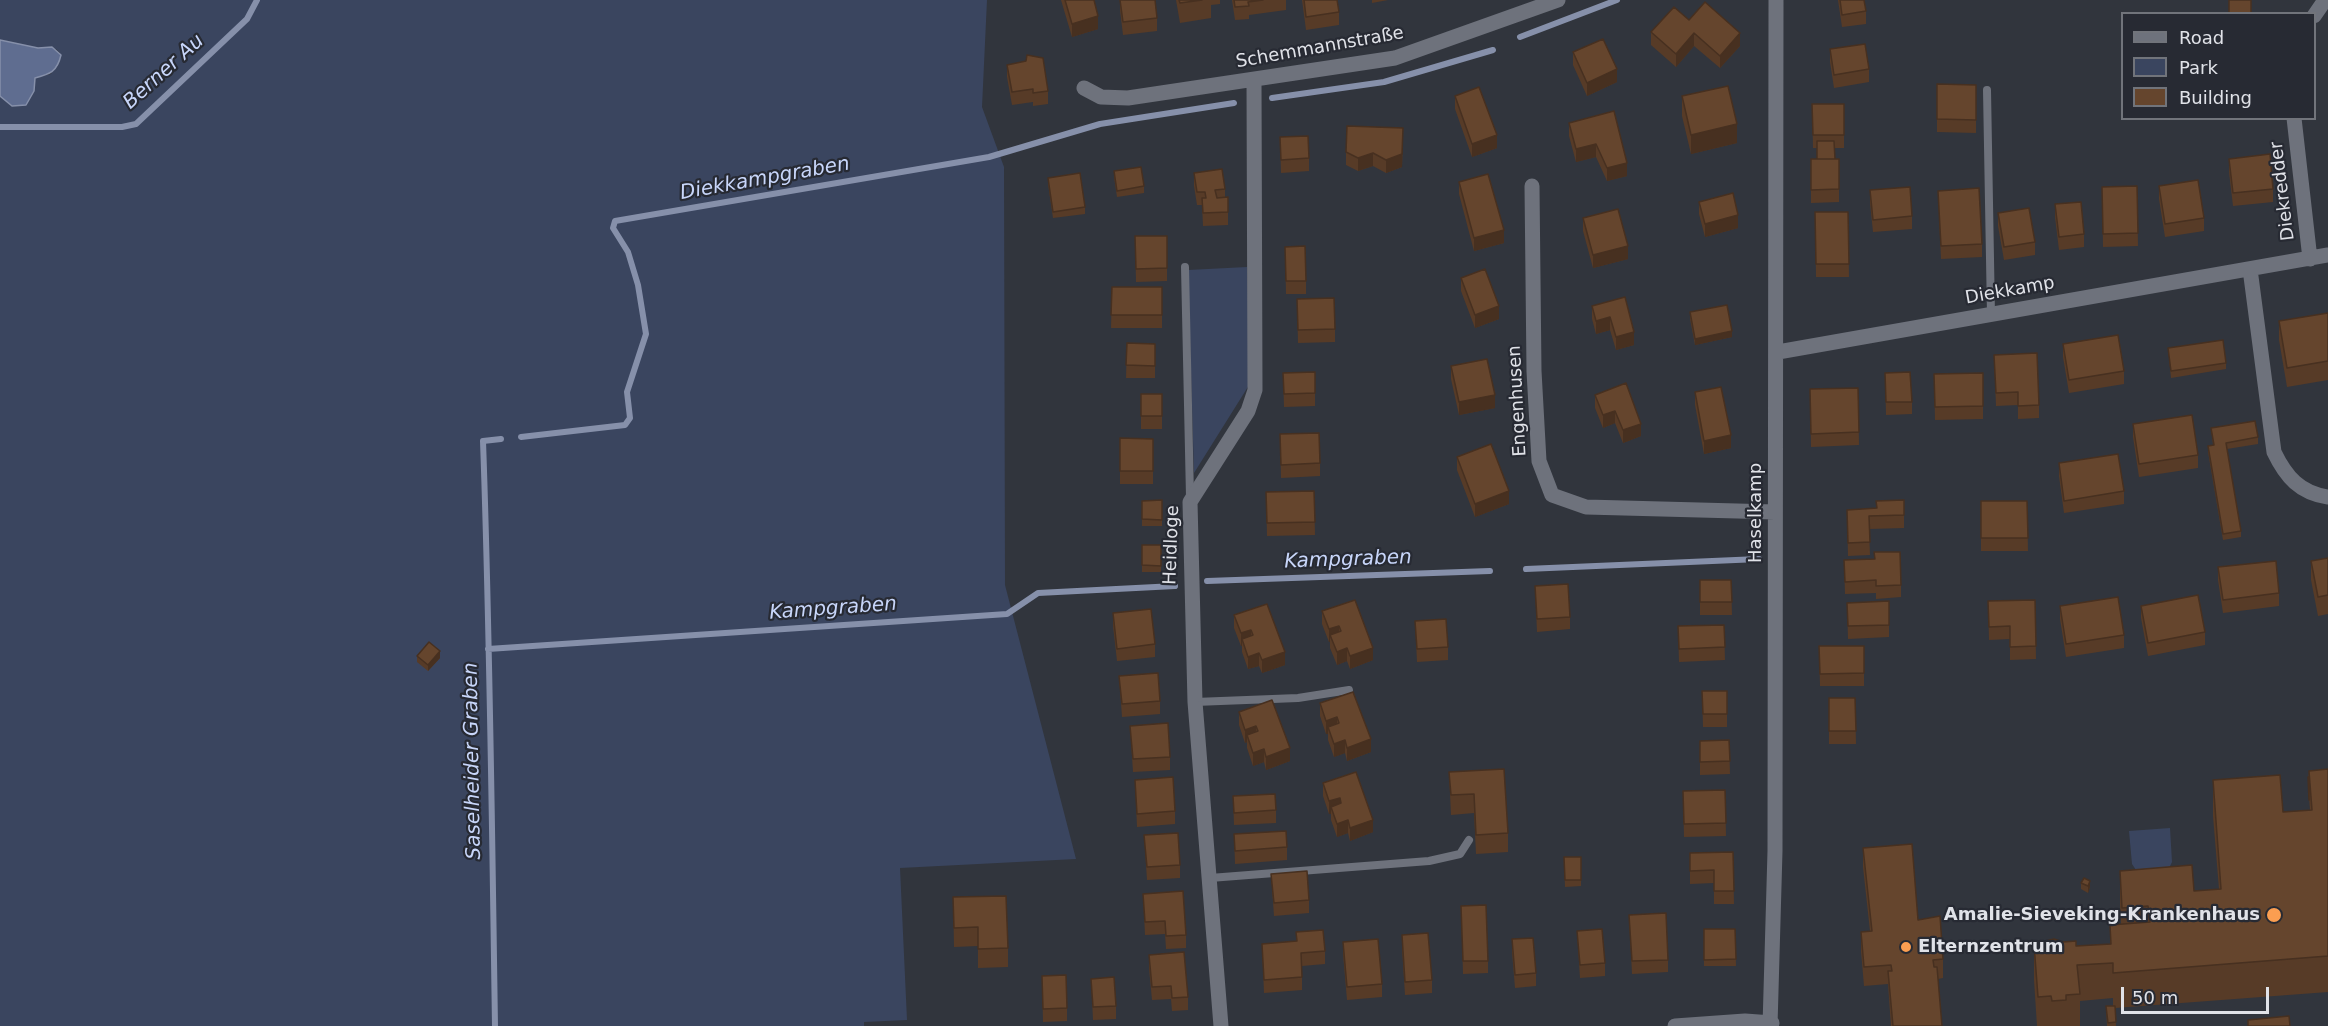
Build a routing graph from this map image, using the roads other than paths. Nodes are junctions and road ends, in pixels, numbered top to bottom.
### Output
1 (1558, 0) edge
2 (1776, 0) edge
3 (1254, 80) junction
4 (1084, 88) dead end
5 (1987, 90) dead end
6 (2294, 120) edge
7 (1532, 186) dead end
8 (2328, 255) edge
9 (2310, 258) junction
10 (1185, 267) dead end
11 (2250, 269) junction
12 (1991, 315) junction
13 (1778, 352) junction
14 (2328, 497) edge
15 (1190, 502) junction
16 (1775, 512) junction
17 (1349, 690) dead end
18 (1195, 702) junction
19 (1469, 840) dead end
20 (1210, 878) junction
21 (1772, 1025) edge
22 (1221, 1026) edge
23 (1675, 1026) edge

1 - 3 street, Schemmannstraße
2 - 13 street, Haselkamp
3 - 4 street, Schemmannstraße
3 - 15 street, Heidloge
5 - 12 lane
6 - 9 street, Diekredder
7 - 16 street, Engenhusen
8 - 9 street, Diekkamp
9 - 11 street, Diekkamp
10 - 15 lane
11 - 12 street, Diekkamp
11 - 14 street
12 - 13 street, Diekkamp
13 - 16 street, Haselkamp
15 - 18 street, Heidloge
16 - 21 street, Haselkamp
17 - 18 lane
18 - 20 street, Heidloge
19 - 20 lane
20 - 22 street, Heidloge
21 - 23 street

